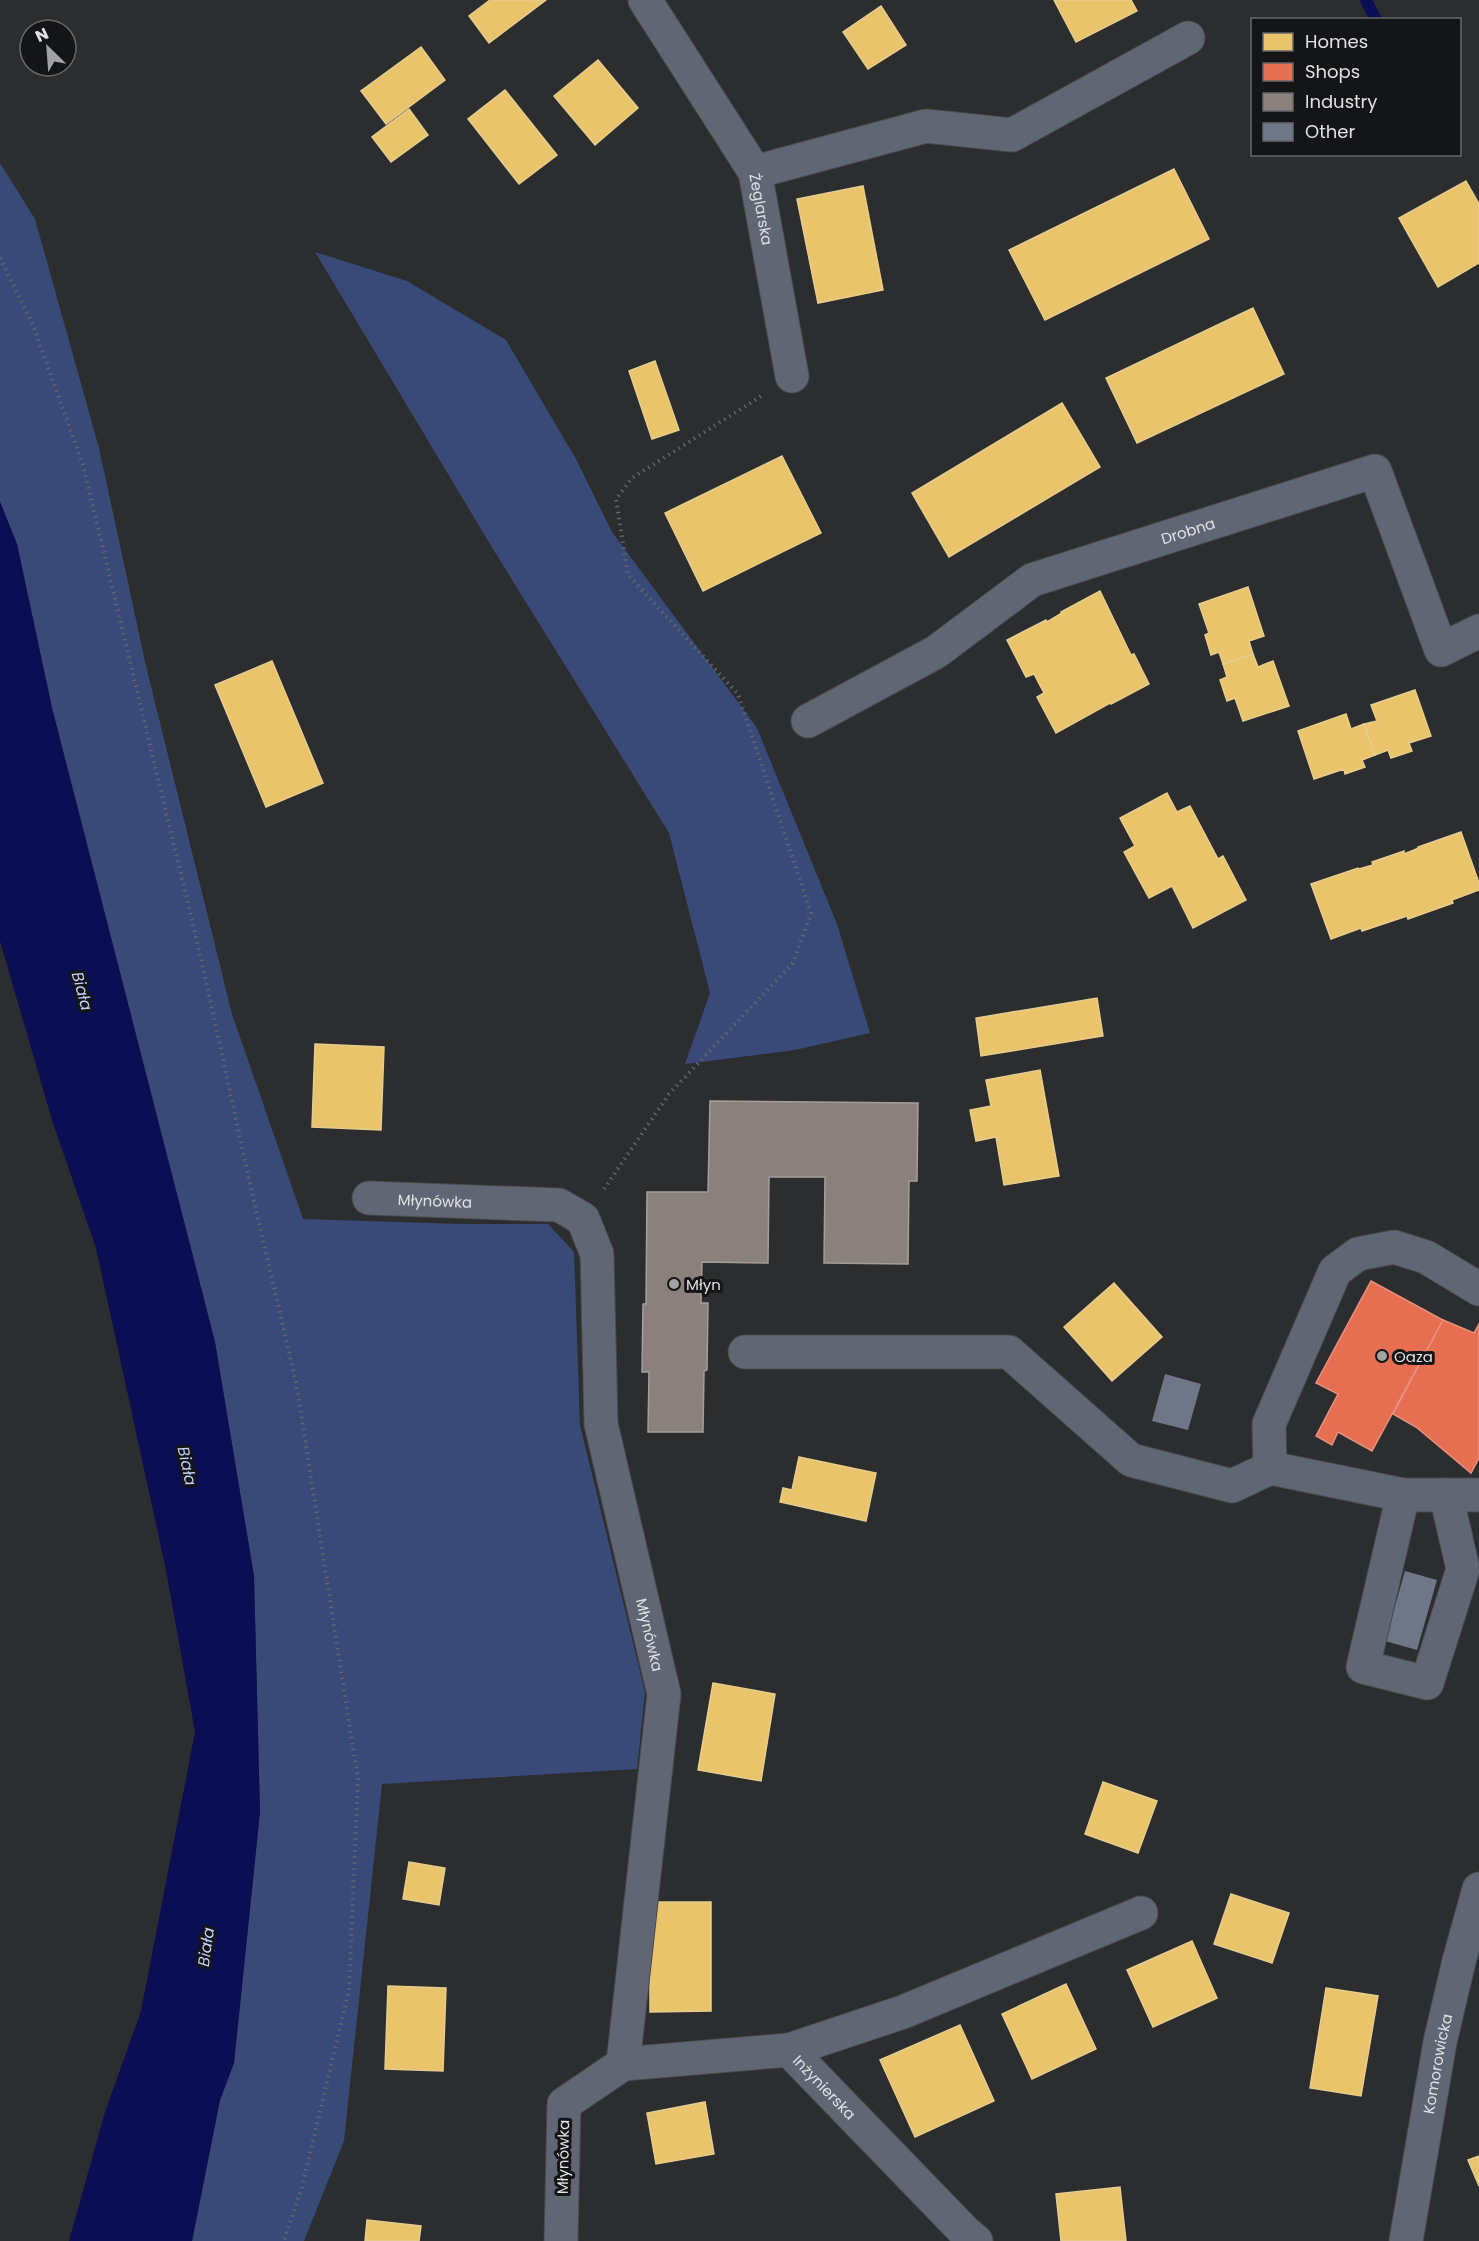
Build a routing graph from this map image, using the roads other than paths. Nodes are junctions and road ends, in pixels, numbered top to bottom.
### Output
1 (645, 0) edge
2 (1188, 38) dead end
3 (755, 172) junction
4 (792, 376) road end
5 (1479, 631) edge
6 (808, 721) dead end
7 (369, 1197) dead end
8 (1479, 1289) edge
9 (745, 1352) dead end
10 (1270, 1468) junction
11 (1403, 1495) junction
12 (1446, 1495) junction
13 (1479, 1495) edge
14 (1479, 1889) edge
15 (1141, 1913) dead end
16 (789, 2050) junction
17 (623, 2064) junction
18 (561, 2241) edge
19 (976, 2241) edge
20 (1406, 2241) edge

1 - 3 street, Żeglarska
2 - 3 street
3 - 4 street, Żeglarska
5 - 6 street, Drobna
7 - 17 street, Młynówka
8 - 10 street
9 - 10 street
10 - 11 street
11 - 12 street
11 - 12 street
12 - 13 street
14 - 20 street, Komorowicka
15 - 16 street
16 - 17 street, Inżynierska
16 - 19 street, Inżynierska
17 - 18 street, Młynówka

